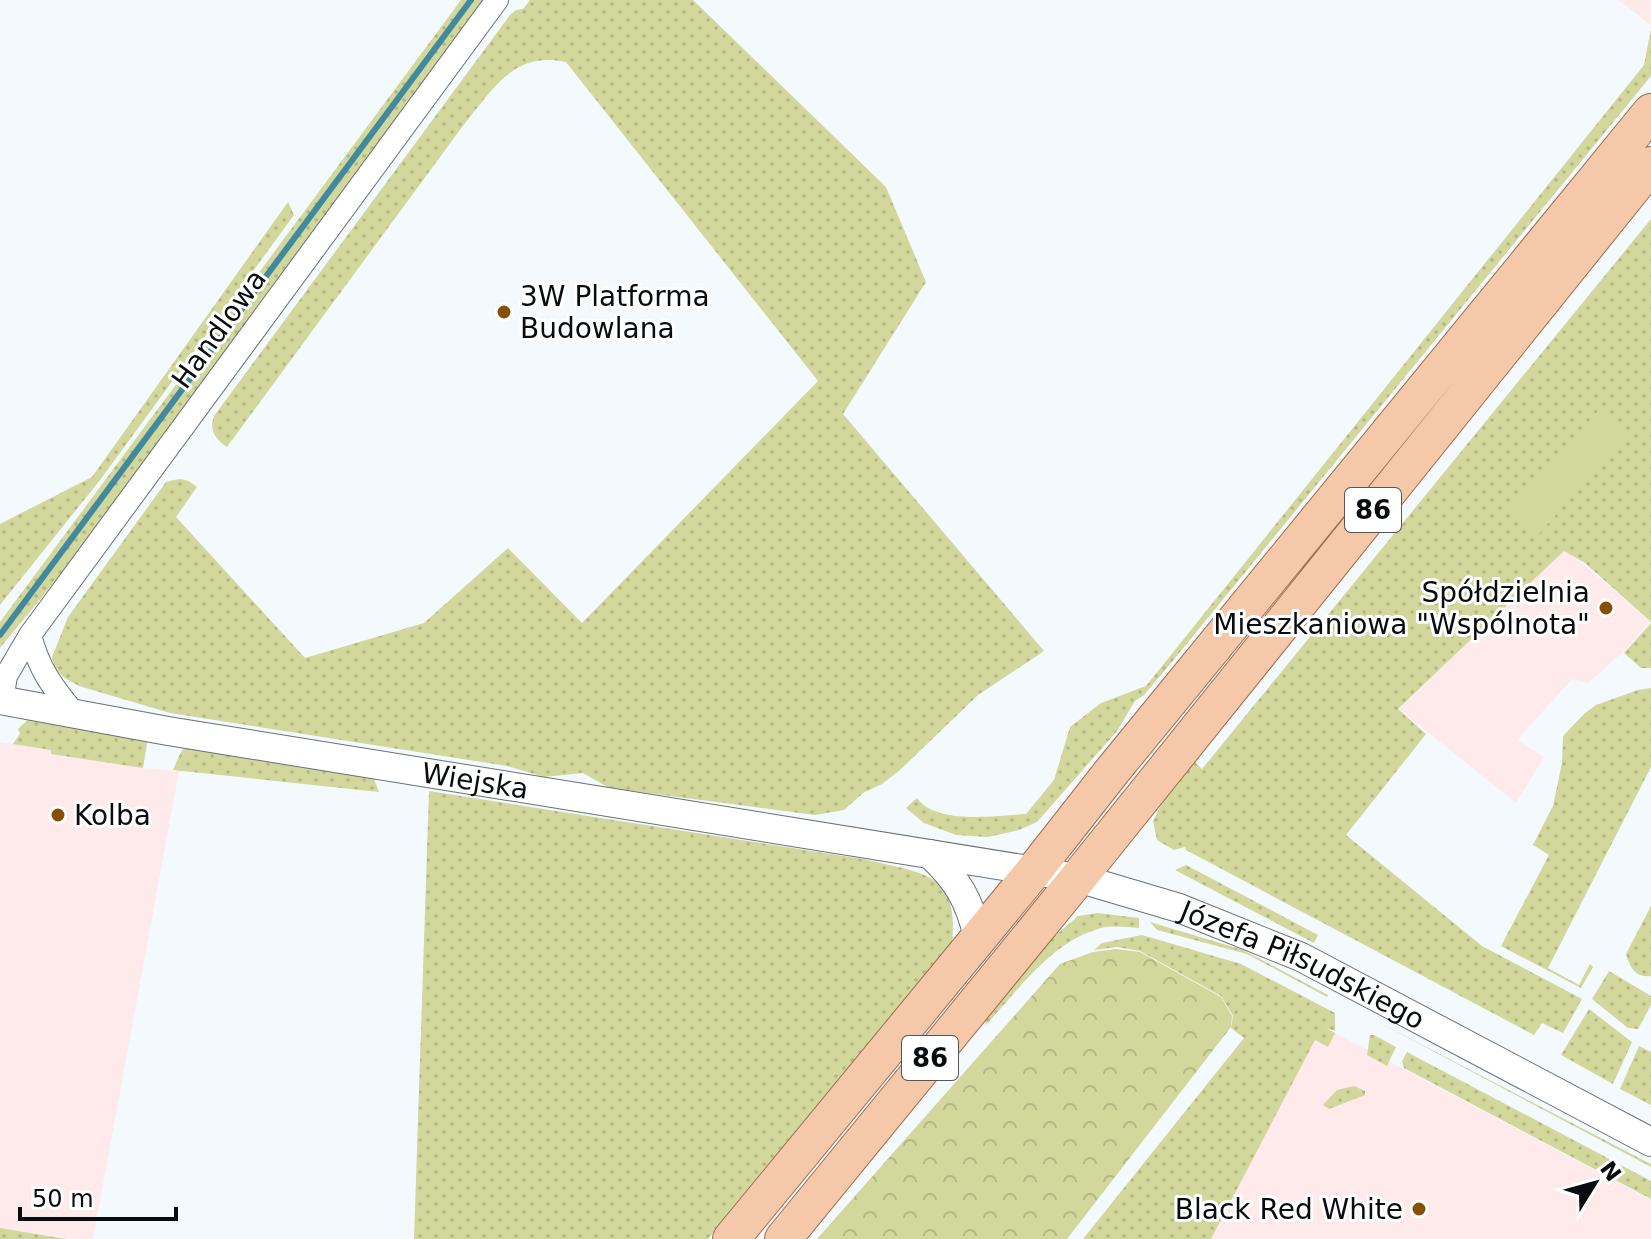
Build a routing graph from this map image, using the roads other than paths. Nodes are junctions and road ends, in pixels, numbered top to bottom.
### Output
1 (497, 0) edge
2 (1651, 112) edge
3 (1651, 165) edge
4 (30, 635) junction
5 (1, 700) edge
6 (73, 712) junction
7 (938, 861) junction
8 (1033, 872) junction
9 (1078, 878) junction
10 (978, 937) junction
11 (1651, 1142) edge
12 (731, 1239) edge
13 (783, 1239) edge

1 - 4 street, Handlowa
2 - 8 main road, 86
3 - 9 main road, 86
4 - 5 street, Handlowa
4 - 6 street
5 - 6 street, Wiejska
6 - 7 street, Wiejska
7 - 8 street, Józefa Piłsudskiego
7 - 10 street
8 - 9 street, Józefa Piłsudskiego
8 - 10 main road, 86
9 - 11 street, Józefa Piłsudskiego
9 - 13 main road, 86
10 - 12 main road, 86

